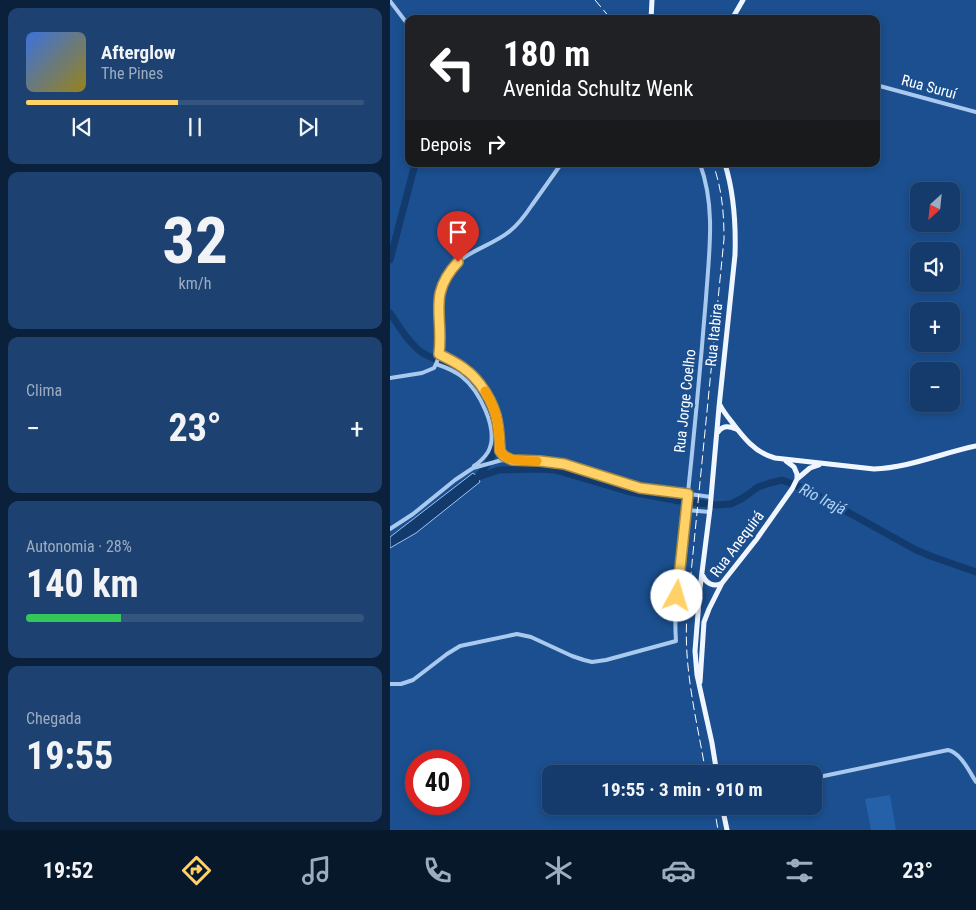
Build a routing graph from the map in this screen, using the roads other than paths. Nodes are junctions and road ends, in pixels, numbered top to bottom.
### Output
1 (652, 0) edge
2 (743, 0) edge
3 (390, 1) edge
4 (651, 15) edge
5 (734, 15) edge
6 (405, 21) edge
7 (880, 86) edge
8 (976, 112) edge
9 (560, 167) edge
10 (701, 167) edge
11 (726, 167) edge
12 (439, 355) junction
13 (436, 363) junction
14 (390, 378) edge
15 (719, 402) junction
16 (737, 429) junction
17 (716, 434) junction
18 (976, 446) edge
19 (782, 459) junction
20 (512, 460) junction
21 (826, 464) junction
22 (473, 468) junction
23 (796, 483) junction
24 (687, 496) junction
25 (711, 498) junction
26 (686, 508) junction
27 (710, 510) junction
28 (390, 529) edge
29 (702, 574) junction
30 (722, 583) junction
31 (390, 684) edge
32 (700, 684) junction
33 (716, 765) edge
34 (822, 776) edge
35 (976, 782) edge
36 (724, 815) edge
37 (726, 830) edge

1 - 4 main road
2 - 5 main road
3 - 6 street
7 - 8 street, Rua Suruí
9 - 12 street
10 - 24 street, Rua Jorge Coelho
11 - 15 main road, Rua Itabira
12 - 13 street
12 - 20 street
13 - 14 street
13 - 22 street
15 - 16 main road
15 - 17 main road, Rua Itabira
16 - 17 main road
16 - 19 main road
17 - 25 main road, Rua Itabira
18 - 21 main road
19 - 21 main road
19 - 23 main road
20 - 22 street
20 - 24 street
21 - 23 main road
22 - 28 street
23 - 30 main road, Rua Anequirá
24 - 25 street
24 - 26 street, Rua Jorge Coelho
25 - 27 main road, Rua Itabira
26 - 27 street
26 - 31 street, Rua Jorge Coelho
27 - 29 main road, Rua Itabira
29 - 30 main road
29 - 32 main road, Rua Itabira
30 - 32 main road, Rua Anequirá
32 - 33 main road, Rua Itabira
34 - 35 street
36 - 37 main road

